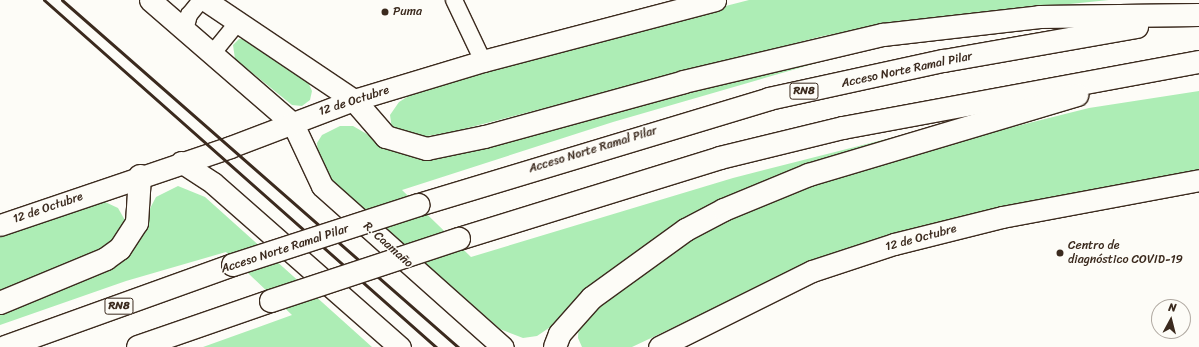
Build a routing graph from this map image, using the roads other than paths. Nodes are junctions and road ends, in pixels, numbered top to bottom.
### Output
1 (150, 0) edge
2 (202, 0) edge
3 (205, 0) edge
4 (454, 0) edge
5 (715, 0) edge
6 (1199, 17) edge
7 (238, 22) junction
8 (185, 30) junction
9 (212, 54) junction
10 (483, 61) junction
11 (1189, 63) edge
12 (354, 100) junction
13 (293, 124) junction
14 (181, 162) junction
15 (140, 176) junction
16 (1199, 180) edge
17 (0, 225) edge
18 (0, 303) edge
19 (376, 323) junction
20 (4, 347) edge
21 (138, 347) edge
22 (382, 347) edge
23 (400, 347) edge
24 (503, 347) edge
25 (555, 347) edge
26 (659, 347) edge

1 - 8 street, R. Caamaño
2 - 8 street
3 - 7 street
4 - 10 street
5 - 10 street, 12 de Octubre
6 - 12 highway
6 - 20 highway, Acceso Norte Ramal Pilar / RN8, bridge
7 - 9 street
7 - 12 street
8 - 9 street, R. Caamaño
9 - 13 street, R. Caamaño
10 - 12 street, 12 de Octubre
11 - 21 highway, bridge
11 - 25 highway
12 - 13 street, 12 de Octubre
13 - 14 street, 12 de Octubre
13 - 24 street, R. Caamaño
14 - 15 street, 12 de Octubre
14 - 19 street
15 - 17 street, 12 de Octubre
15 - 18 highway
16 - 26 street, 12 de Octubre
19 - 22 street
19 - 23 street

